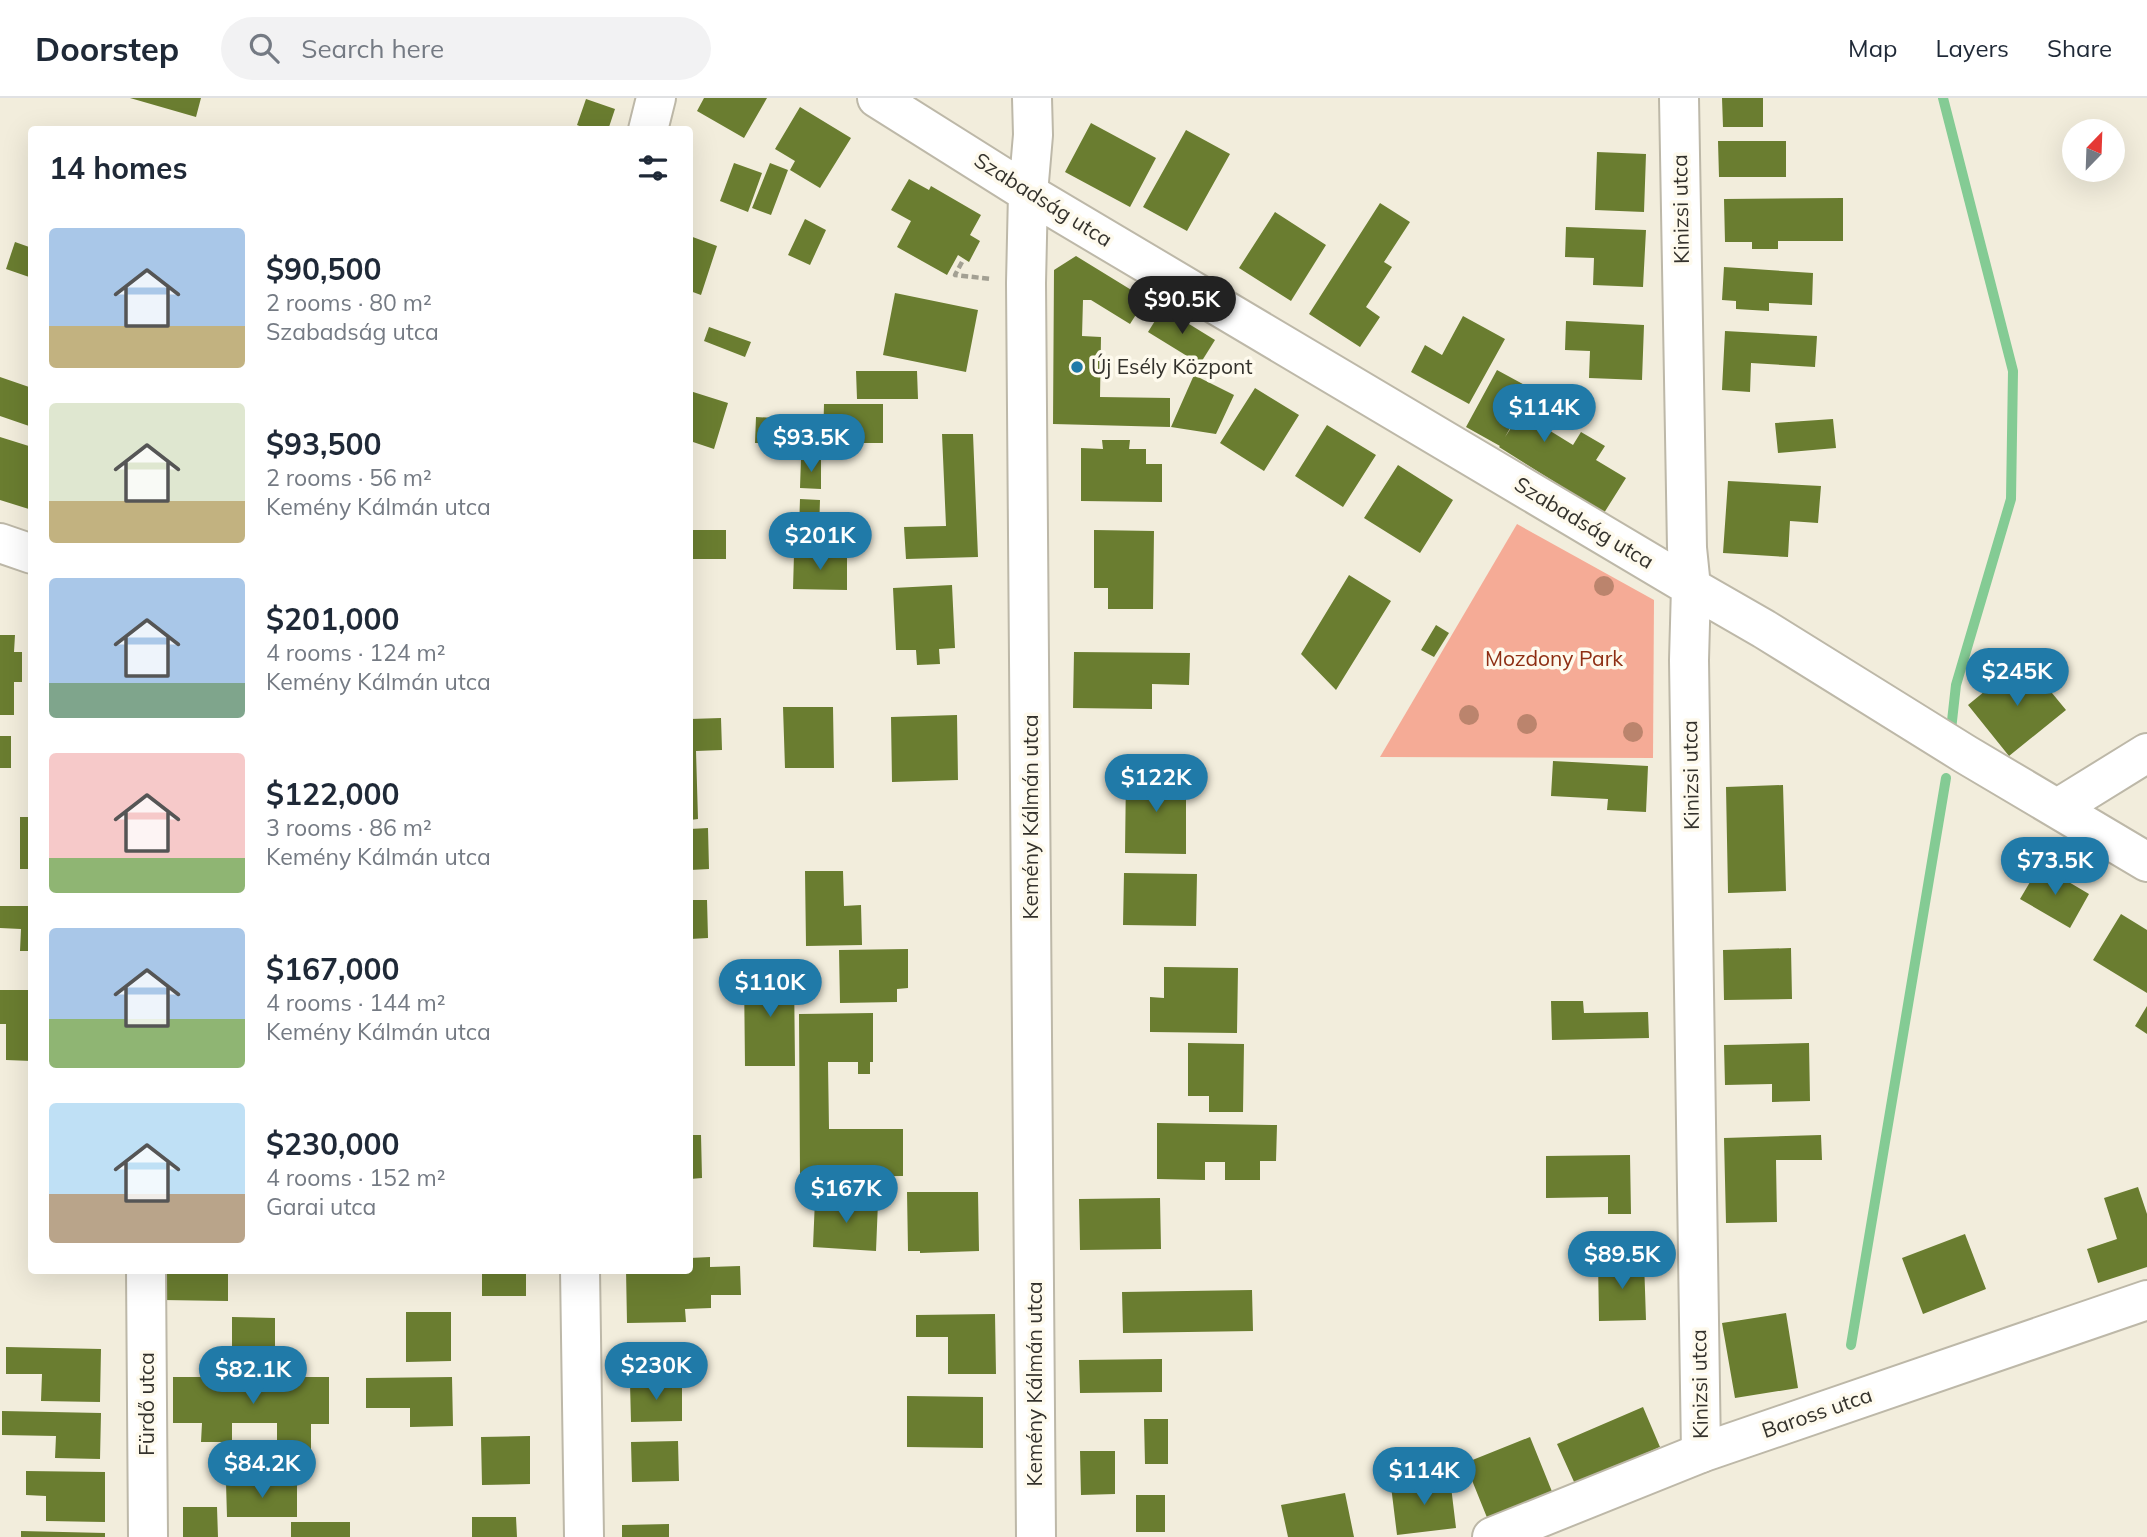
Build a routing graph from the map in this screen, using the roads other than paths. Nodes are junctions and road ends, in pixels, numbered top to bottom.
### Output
1 (656, 98) edge
2 (877, 98) edge
3 (1032, 98) edge
4 (1679, 98) edge
5 (649, 126) edge
6 (1028, 192) junction
7 (0, 543) edge
8 (28, 553) edge
9 (1691, 587) junction
10 (2147, 753) edge
11 (2058, 807) junction
12 (2147, 862) edge
13 (146, 1274) edge
14 (580, 1274) edge
15 (2147, 1300) edge
16 (1701, 1453) junction
17 (148, 1537) edge
18 (584, 1537) edge
19 (1037, 1537) edge
20 (1492, 1537) edge

1 - 5 street
2 - 6 street, Szabadság utca
3 - 6 street, Kemény Kálmán utca
4 - 9 street, Kinizsi utca
6 - 9 street, Szabadság utca
6 - 19 street, Kemény Kálmán utca
7 - 8 street
9 - 11 street, Szabadság utca
9 - 16 street, Kinizsi utca
10 - 11 street
11 - 12 street, Szabadság utca
13 - 17 street, Fürdő utca
14 - 18 street
15 - 16 street, Baross utca
16 - 20 street, Baross utca

